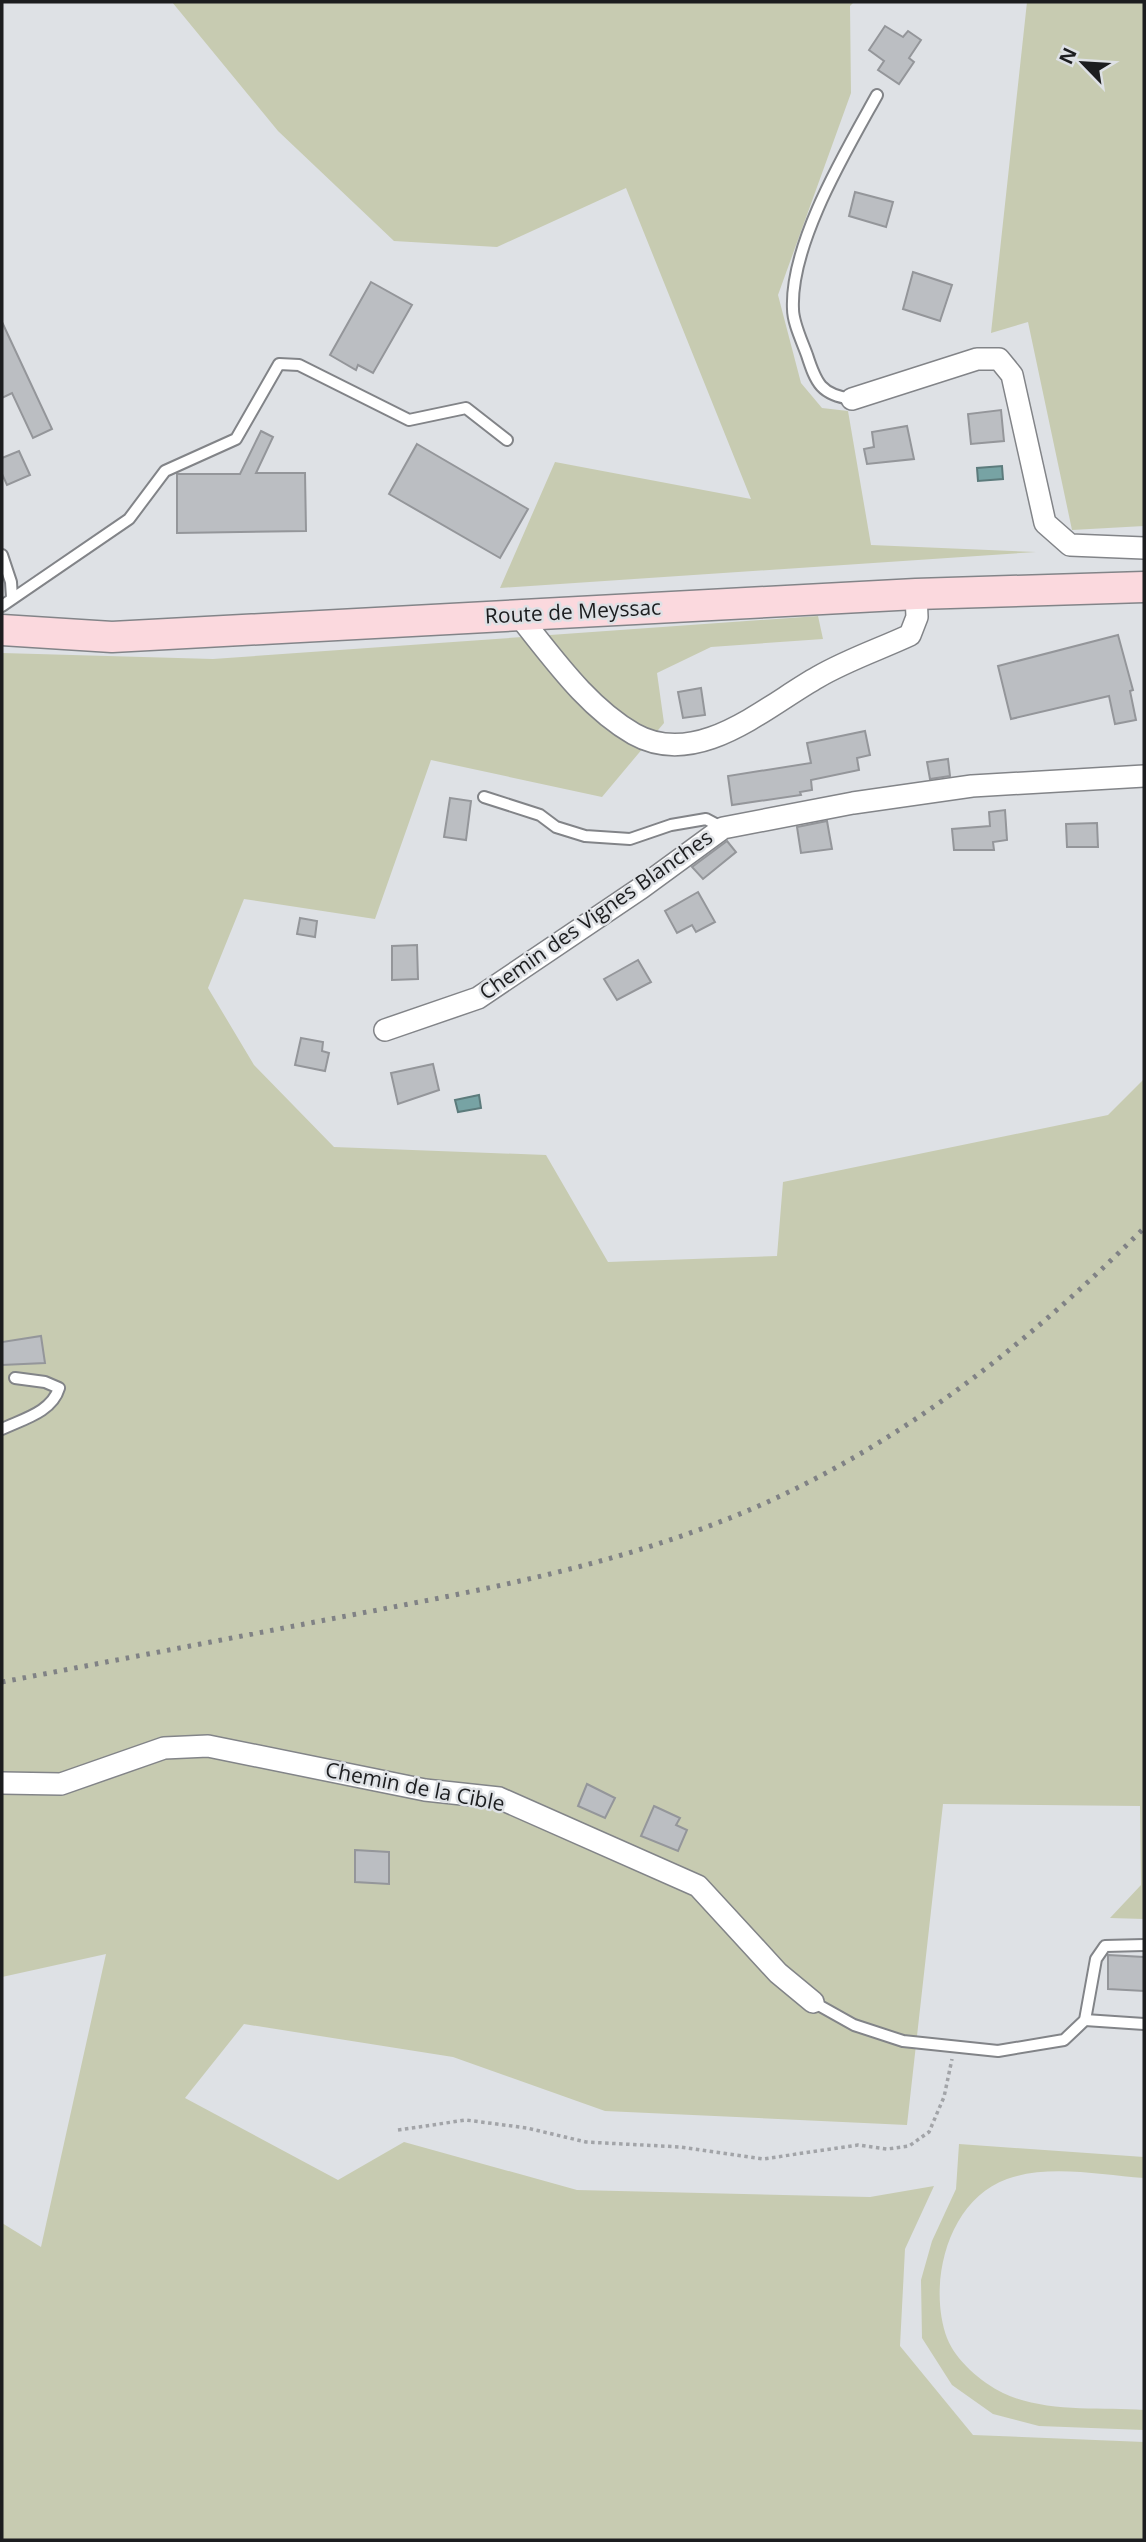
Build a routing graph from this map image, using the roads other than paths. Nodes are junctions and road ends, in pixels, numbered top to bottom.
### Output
1 (877, 95) dead end
2 (852, 399) joint
3 (507, 440) dead end
4 (1144, 548) edge
5 (2, 555) edge
6 (1144, 587) edge
7 (916, 594) junction
8 (12, 598) junction
9 (2, 606) edge
10 (519, 617) junction
11 (2, 630) edge
12 (1144, 776) edge
13 (484, 797) dead end
14 (723, 828) junction
15 (385, 1030) dead end
16 (15, 1378) dead end
17 (2, 1429) edge
18 (2, 1783) edge
19 (1144, 1945) edge
20 (813, 2002) joint
21 (1084, 2020) junction
22 (1144, 2024) edge

1 - 2 lane
2 - 4 street
3 - 8 lane
5 - 8 lane
6 - 7 main road, Route de Meyssac
7 - 10 main road, Route de Meyssac
7 - 10 street
8 - 9 lane
10 - 11 main road, Route de Meyssac
12 - 14 street, Chemin des Vignes Blanches
13 - 14 lane
14 - 15 street, Chemin des Vignes Blanches
16 - 17 lane
18 - 20 street, Chemin de la Cible
19 - 21 lane
20 - 21 lane
21 - 22 lane

